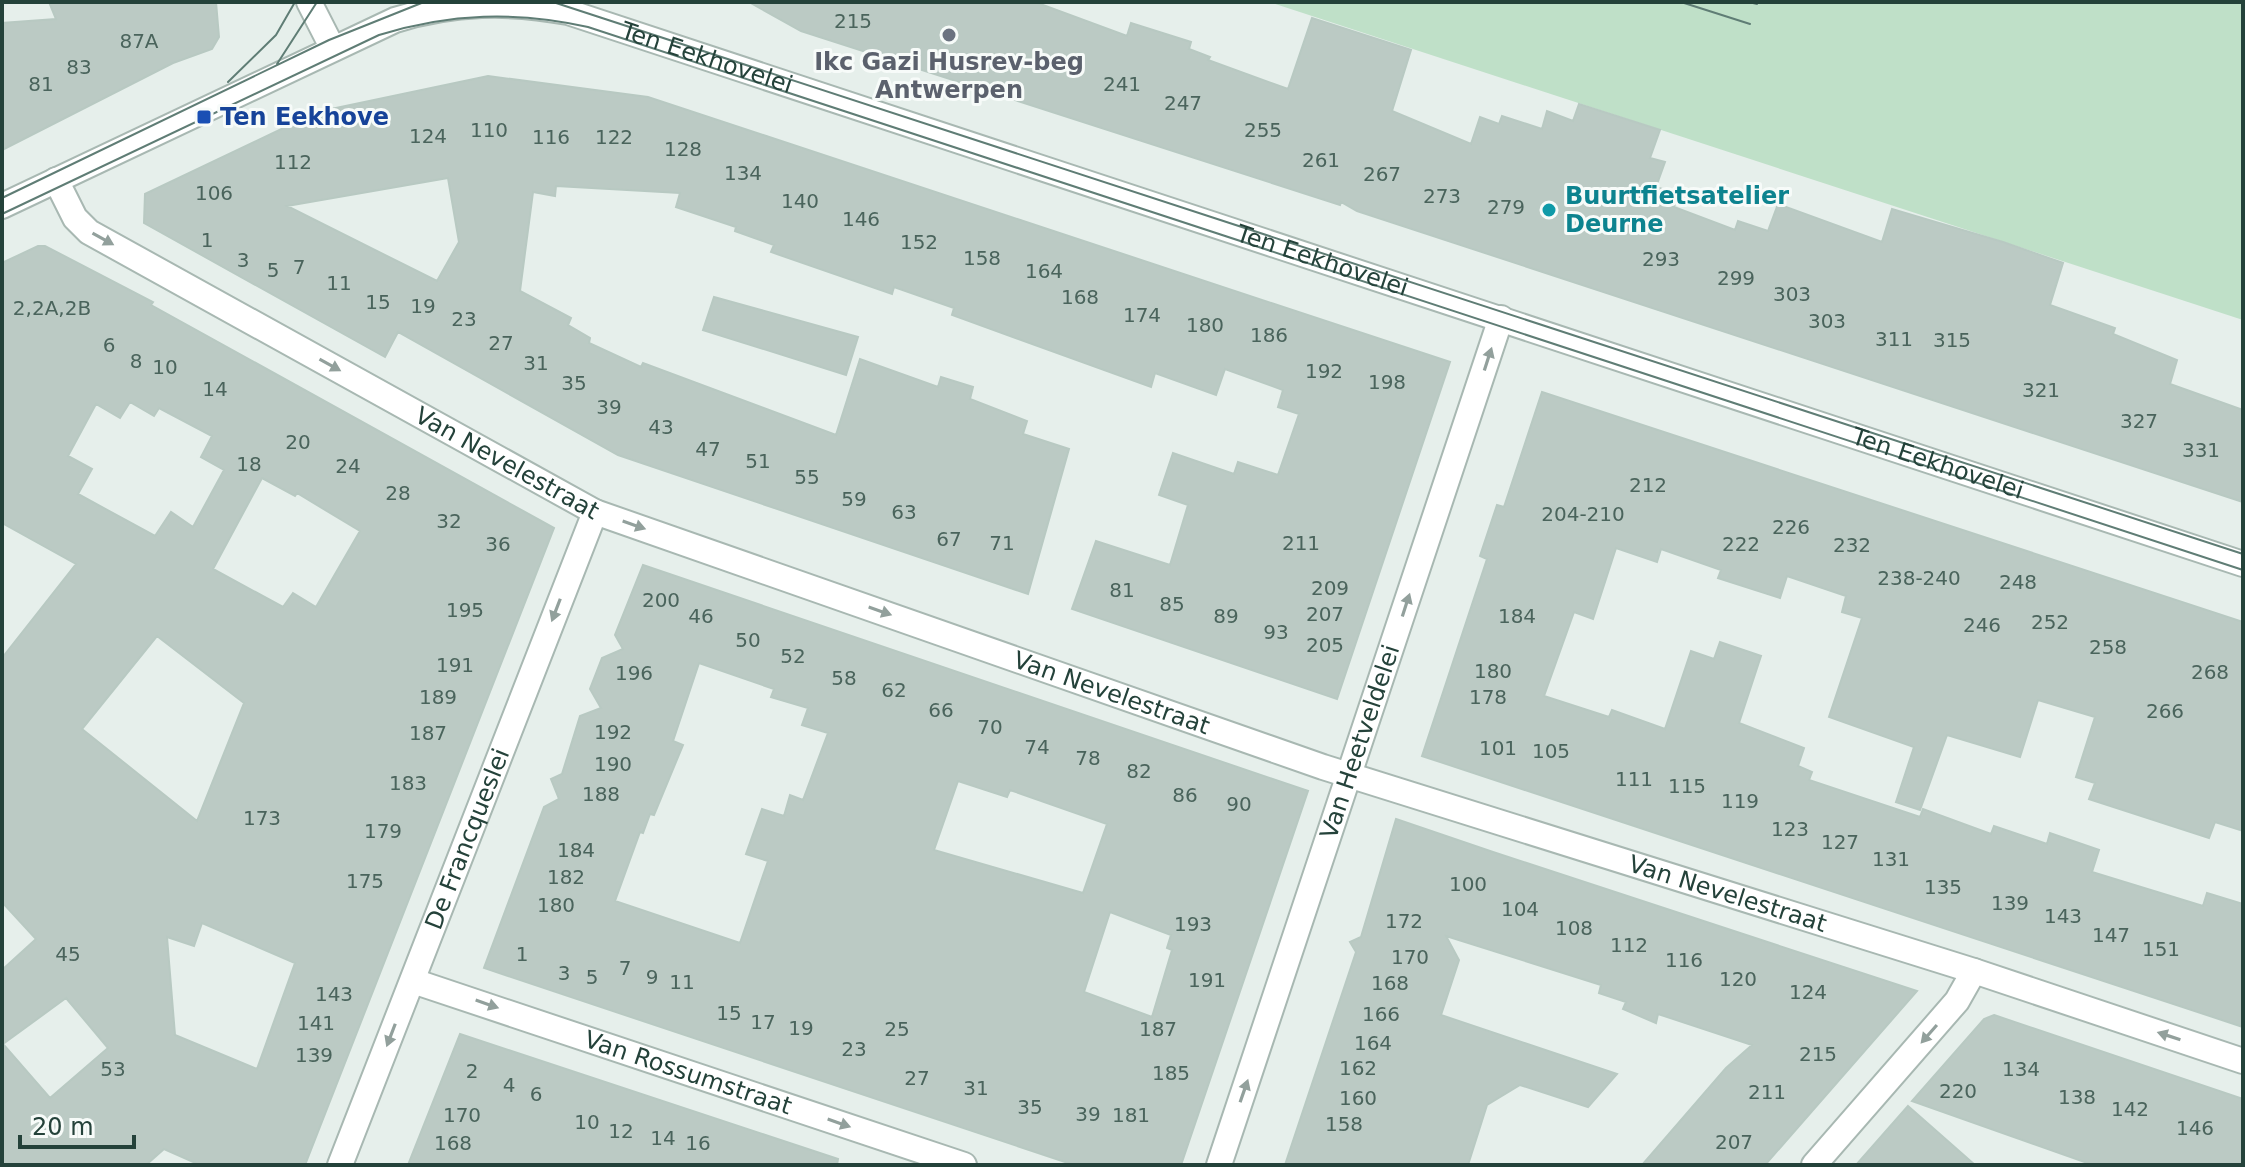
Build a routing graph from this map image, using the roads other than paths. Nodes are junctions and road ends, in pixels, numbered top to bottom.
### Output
1 (309, 2) edge
2 (389, 11) edge
3 (332, 47) junction
4 (56, 180) junction
5 (2, 206) edge
6 (1501, 318) junction
7 (595, 512) junction
8 (2243, 564) edge
9 (1349, 774) junction
10 (1974, 971) junction
11 (413, 981) junction
12 (2243, 1061) edge
13 (340, 1165) edge
14 (964, 1165) edge
15 (1219, 1165) edge
16 (1814, 1165) edge

1 - 3 street
2 - 3 street, Ten Eekhovelei
2 - 6 street, Ten Eekhovelei
3 - 4 street, Ten Eekhovelei
4 - 5 street, Ten Eekhovelei
4 -> 7 street, Van Nevelestraat
6 - 8 street, Ten Eekhovelei
9 -> 6 street, Van Heetveldelei
7 -> 9 street, Van Nevelestraat
7 -> 11 street, De Francqueslei
9 - 10 street, Van Nevelestraat
15 -> 9 street, Van Heetveldelei
12 -> 10 street, Van Nevelestraat
10 -> 16 street
11 -> 13 street, De Francqueslei
11 -> 14 street, Van Rossumstraat

